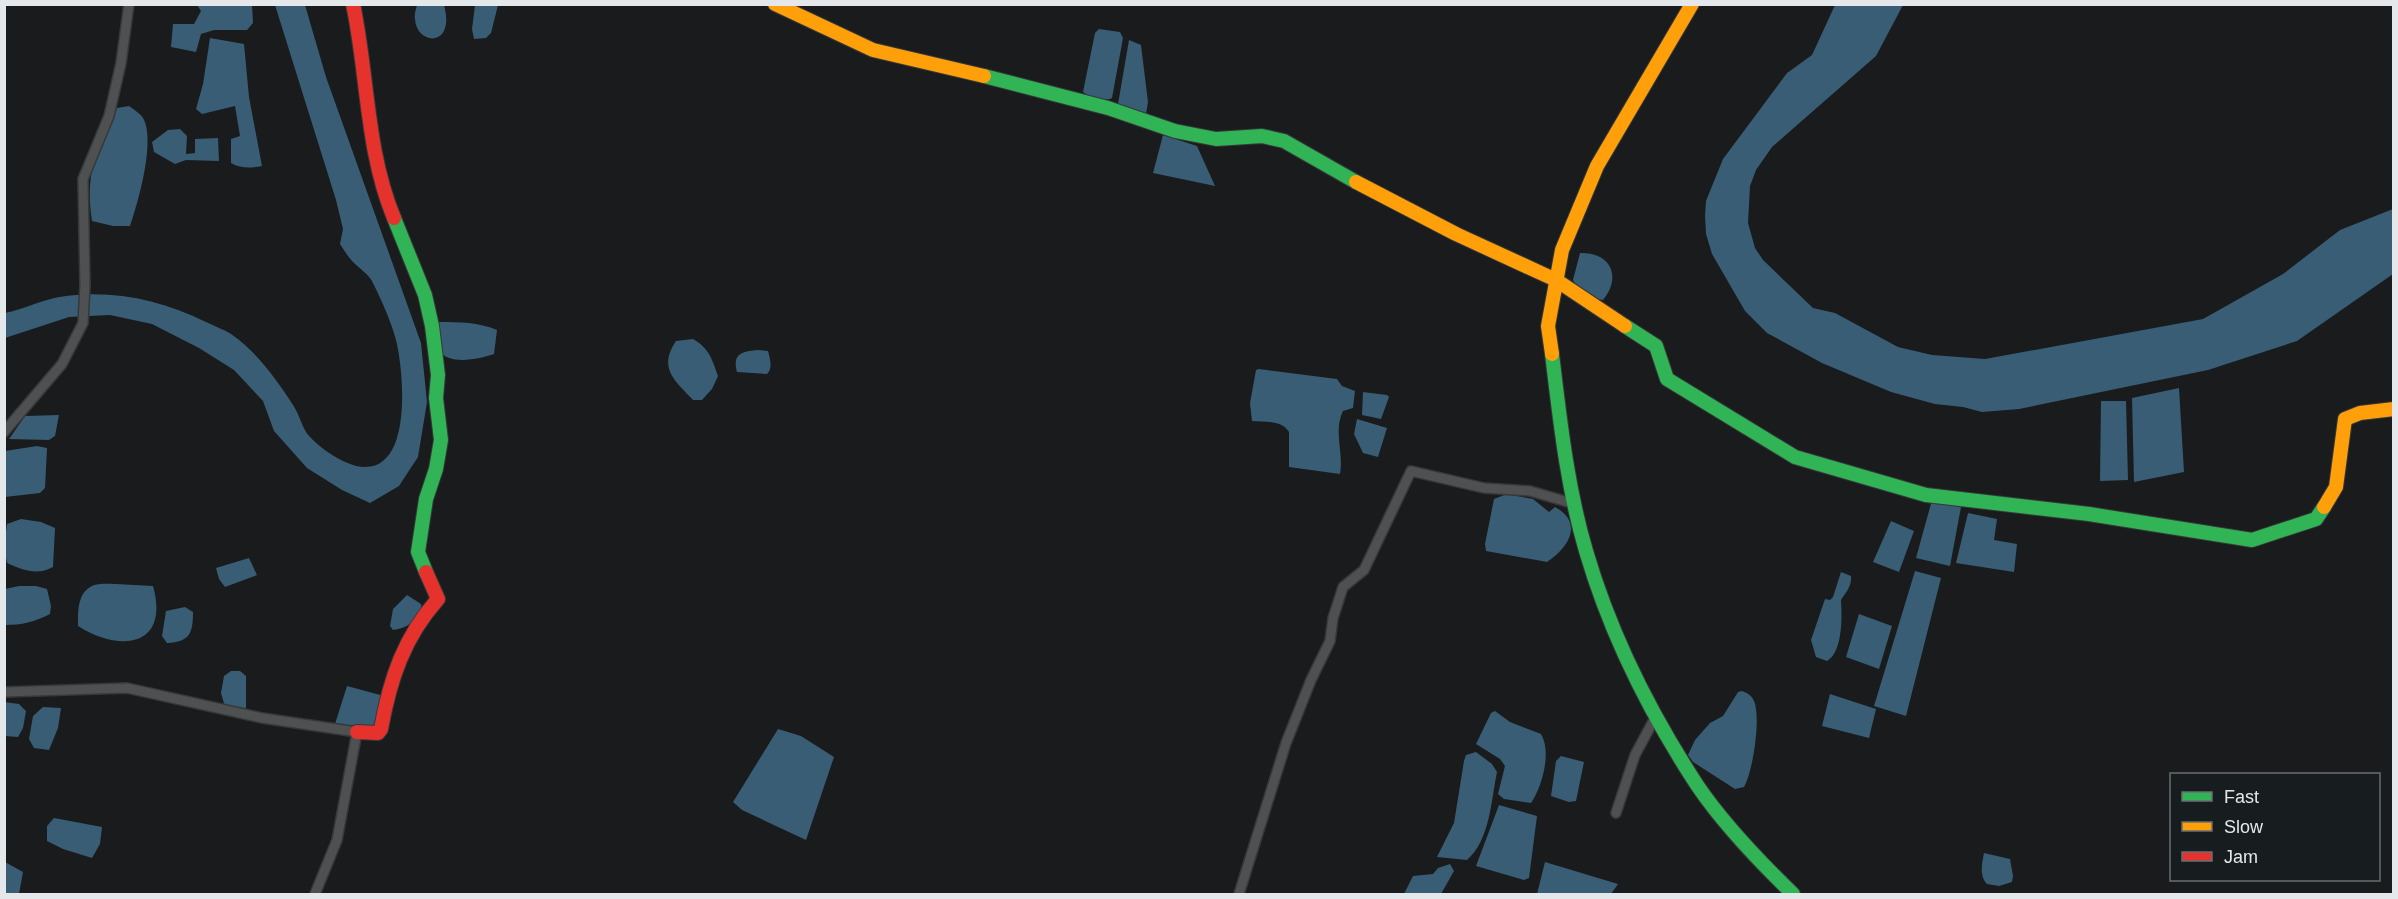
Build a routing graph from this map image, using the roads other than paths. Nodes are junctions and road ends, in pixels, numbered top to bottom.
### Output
1 (129, 4) edge
2 (353, 4) edge
3 (775, 4) edge
4 (1692, 4) edge
5 (1556, 280) junction
6 (2394, 409) edge
7 (4, 432) edge
8 (1575, 504) junction
9 (4, 692) edge
10 (1656, 716) junction
11 (357, 732) junction
12 (1616, 813) dead end
13 (315, 894) edge
14 (1239, 894) edge
15 (1792, 894) edge

1 - 7 street
2 - 11 street
3 - 5 street
4 - 5 street
5 - 6 street
5 - 8 street
8 - 10 street
8 - 14 street
9 - 11 street
10 - 12 street
10 - 15 street
11 - 13 street

